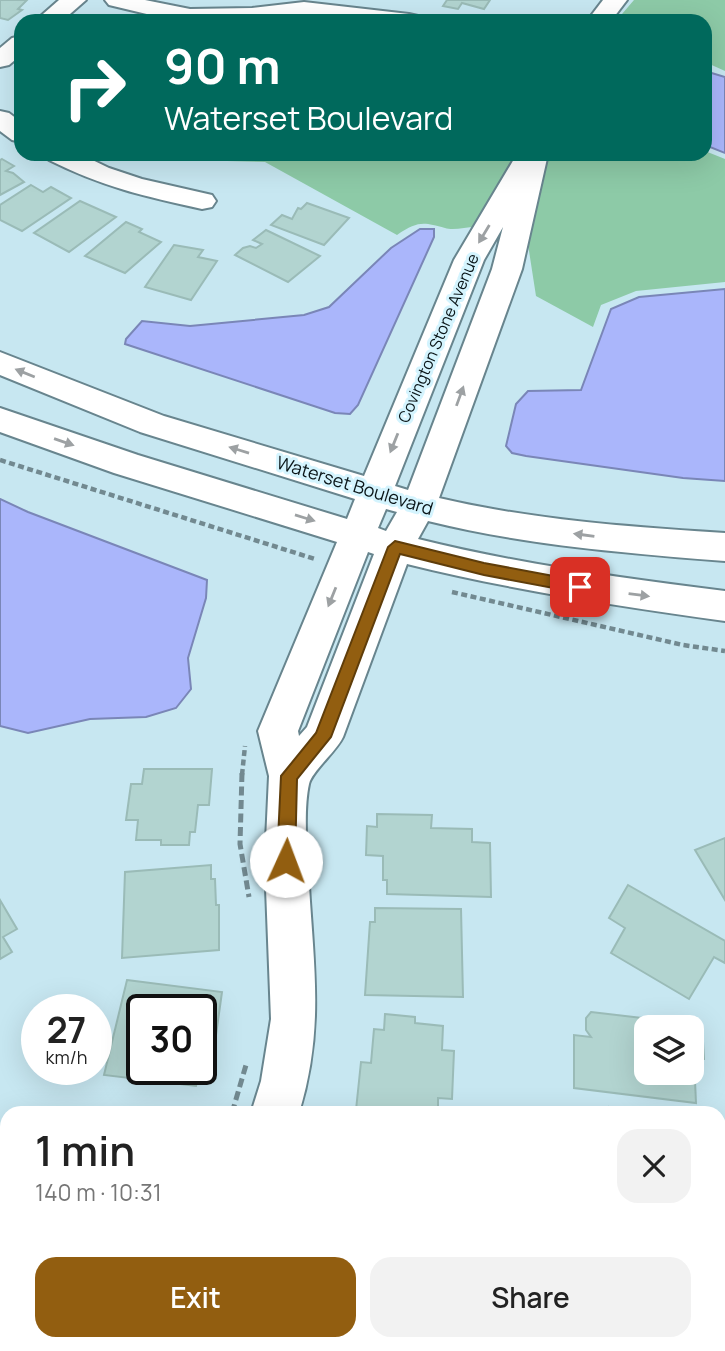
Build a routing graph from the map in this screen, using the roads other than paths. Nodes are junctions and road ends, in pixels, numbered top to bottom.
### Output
1 (74, 0) edge
2 (117, 0) edge
3 (615, 0) edge
4 (56, 14) edge
5 (177, 14) edge
6 (261, 14) edge
7 (367, 14) edge
8 (604, 14) edge
9 (14, 49) edge
10 (0, 60) edge
11 (73, 161) edge
12 (529, 161) edge
13 (531, 161) edge
14 (202, 201) dead end
15 (0, 363) edge
16 (0, 420) edge
17 (374, 491) junction
18 (419, 506) junction
19 (358, 534) junction
20 (395, 547) junction
21 (725, 548) edge
22 (725, 606) edge
23 (289, 776) junction
24 (277, 1106) edge

1 - 4 street
2 - 5 street
3 - 8 street
6 - 7 street
9 - 10 street
11 - 14 street
12 -> 17 street, Covington Stone Avenue
18 -> 13 street, Covington Stone Avenue
17 -> 15 street, Waterset Boulevard
16 -> 19 street
17 - 18 street, Waterset Boulevard
17 - 19 street, Covington Stone Avenue
18 - 20 street, Covington Stone Avenue
21 -> 18 street, Waterset Boulevard
19 - 20 street
19 -> 23 street
20 -> 22 street
20 - 23 street
23 - 24 street

